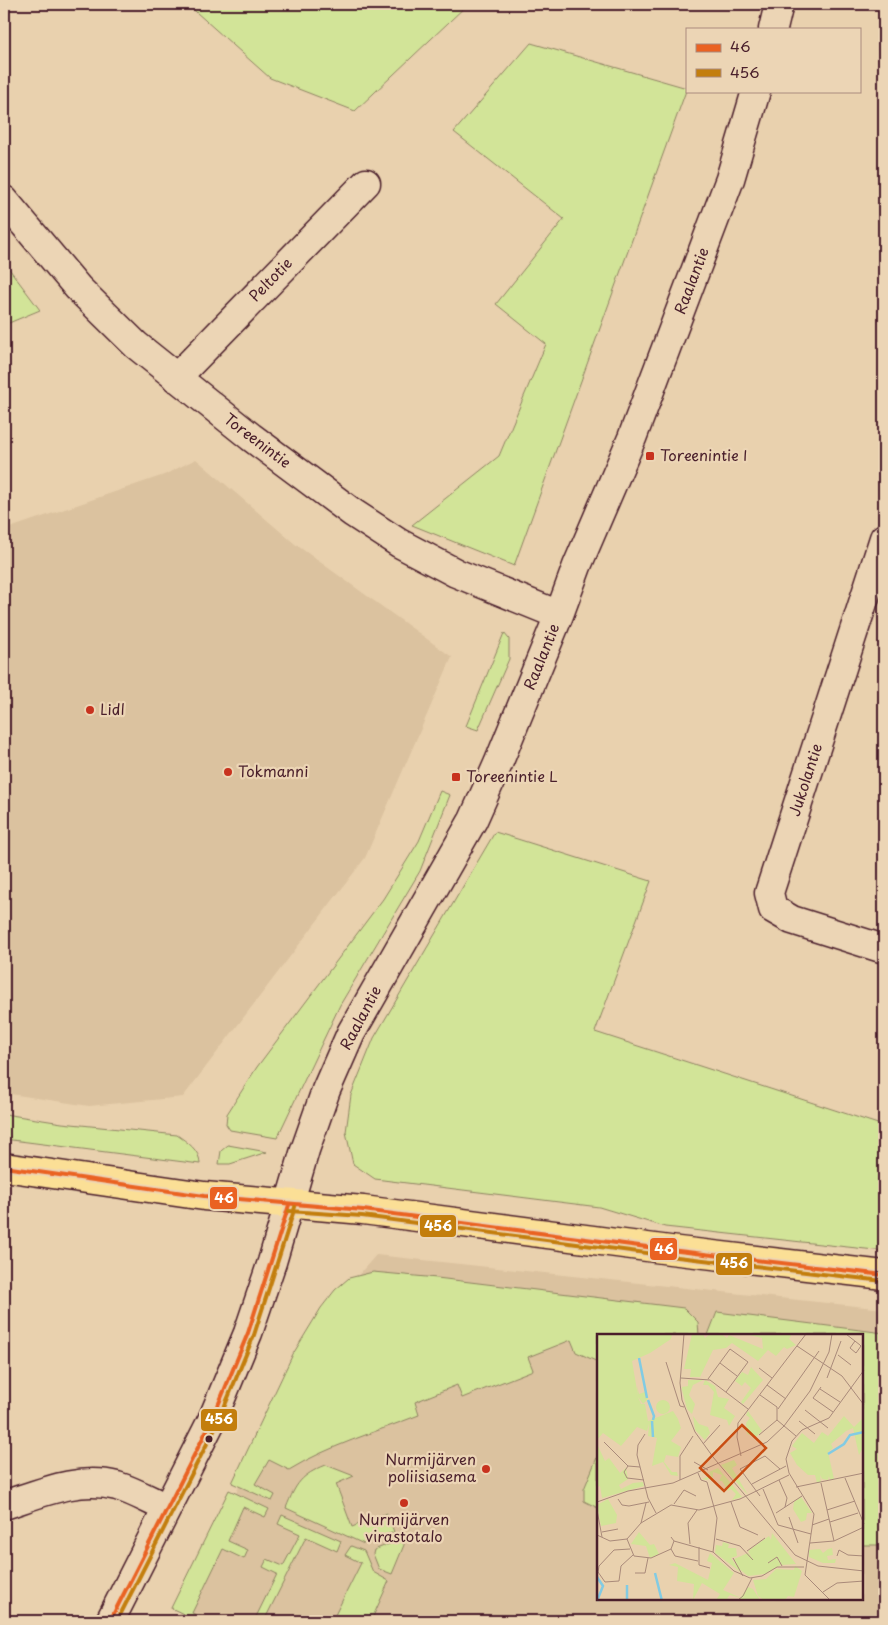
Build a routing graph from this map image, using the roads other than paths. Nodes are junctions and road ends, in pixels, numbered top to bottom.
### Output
1 (779, 4) edge
2 (773, 28) edge
3 (756, 92) edge
4 (366, 182) dead end
5 (4, 200) edge
6 (176, 378) junction
7 (884, 538) edge
8 (559, 615) junction
9 (884, 949) edge
10 (4, 1166) edge
11 (288, 1204) junction
12 (884, 1275) edge
13 (4, 1505) edge
14 (168, 1508) junction
15 (110, 1621) edge

1 - 2 street
3 - 8 street, Raalantie
4 - 6 street, Peltotie
5 - 6 street, Toreenintie
6 - 8 street, Toreenintie
7 - 9 street, Jukolantie
8 - 11 street, Raalantie
10 - 11 main road
11 - 12 main road
11 - 14 street, Raalantie
13 - 14 street
14 - 15 street, Raalantie

